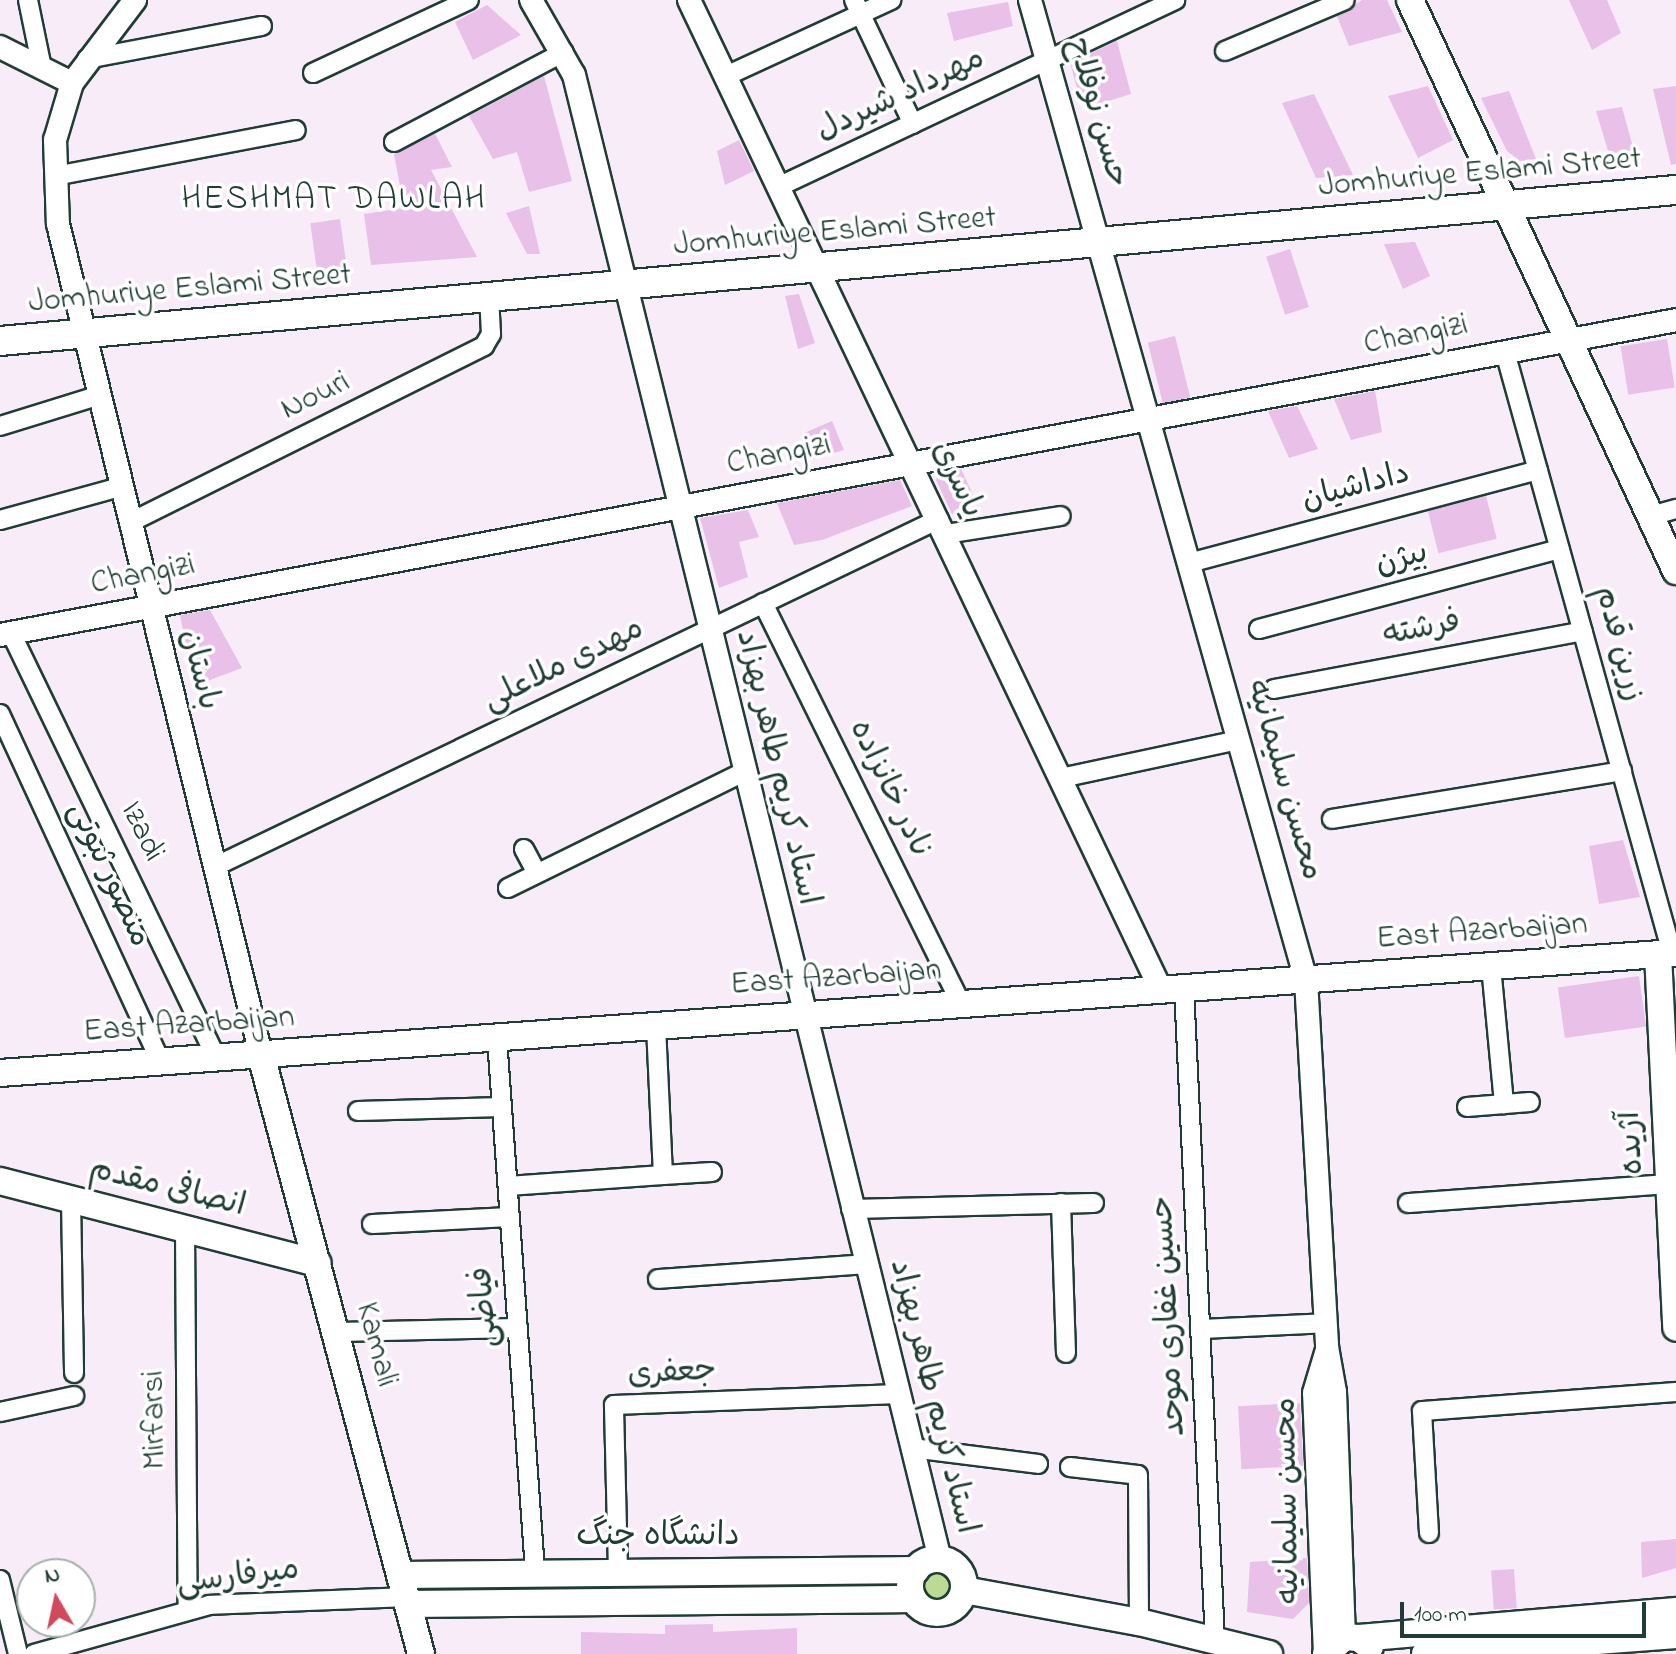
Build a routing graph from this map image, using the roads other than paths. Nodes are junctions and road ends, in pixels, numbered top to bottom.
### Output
1 (28, 0) edge
2 (135, 0) edge
3 (469, 0) edge
4 (531, 0) edge
5 (689, 0) edge
6 (891, 0) edge
7 (1030, 0) edge
8 (1175, 0) edge
9 (1345, 0) edge
10 (1410, 0) edge
11 (858, 7) edge
12 (262, 26) dead end
13 (0, 49) edge
14 (1225, 51) dead end
15 (564, 52) junction
16 (87, 59) junction
17 (1047, 60) junction
18 (42, 68) junction
19 (313, 73) dead end
20 (726, 76) junction
21 (72, 83) junction
22 (913, 124) junction
23 (296, 130) dead end
24 (394, 142) dead end
25 (55, 176) junction
26 (780, 186) junction
27 (1676, 190) edge
28 (1508, 205) junction
29 (1100, 243) junction
30 (815, 259) junction
31 (628, 286) junction
32 (489, 298) junction
33 (1676, 320) edge
34 (82, 334) junction
35 (1571, 339) junction
36 (0, 341) edge
37 (1505, 352) junction
38 (97, 396) junction
39 (1149, 419) junction
40 (0, 426) edge
41 (912, 463) junction
42 (1538, 470) junction
43 (120, 487) junction
44 (681, 507) junction
45 (1663, 512) edge
46 (1061, 516) dead end
47 (0, 520) edge
48 (129, 523) junction
49 (942, 526) junction
50 (1560, 549) junction
51 (1189, 563) junction
52 (1676, 571) edge
53 (763, 603) junction
54 (150, 607) junction
55 (710, 629) junction
56 (1259, 629) dead end
57 (1583, 631) junction
58 (6, 634) edge
59 (1274, 689) dead end
60 (0, 714) edge
61 (1239, 740) junction
62 (1622, 771) junction
63 (744, 772) junction
64 (1061, 778) junction
65 (1332, 819) dead end
66 (524, 849) dead end
67 (214, 867) junction
68 (537, 873) junction
69 (508, 888) dead end
70 (1669, 953) edge
71 (1491, 966) junction
72 (1306, 980) junction
73 (1173, 989) junction
74 (961, 1004) junction
75 (803, 1016) junction
76 (656, 1026) junction
77 (497, 1038) junction
78 (261, 1055) junction
79 (216, 1058) junction
80 (161, 1062) junction
81 (0, 1073) edge
82 (1530, 1102) dead end
83 (1504, 1104) junction
84 (502, 1107) junction
85 (1467, 1107) dead end
86 (358, 1111) dead end
87 (712, 1172) dead end
88 (663, 1175) junction
89 (0, 1181) edge
90 (1673, 1184) edge
91 (508, 1186) junction
92 (71, 1199) junction
93 (1061, 1203) junction
94 (1094, 1203) dead end
95 (1408, 1203) dead end
96 (851, 1209) junction
97 (510, 1217) junction
98 (372, 1224) dead end
99 (185, 1228) junction
100 (318, 1263) junction
101 (865, 1264) junction
102 (658, 1279) dead end
103 (1326, 1323) junction
104 (518, 1328) junction
105 (1676, 1328) edge
106 (1200, 1329) junction
107 (336, 1332) junction
108 (1066, 1353) dead end
109 (74, 1373) dead end
110 (1676, 1392) edge
111 (898, 1394) junction
112 (74, 1396) dead end
113 (0, 1412) edge
114 (912, 1448) junction
115 (1038, 1464) dead end
116 (1070, 1467) dead end
117 (1429, 1533) dead end
118 (928, 1564) junction
119 (535, 1571) junction
120 (618, 1571) junction
121 (0, 1580) edge
122 (405, 1592) junction
123 (962, 1595) junction
124 (913, 1599) junction
125 (188, 1610) junction
126 (1676, 1611) edge
127 (1139, 1622) junction
128 (1676, 1635) edge
129 (1216, 1647) edge
130 (1345, 1647) edge
131 (18, 1654) edge
132 (34, 1654) edge
133 (421, 1654) edge
134 (1269, 1654) edge
135 (1425, 1654) edge

1 - 18 street
2 - 16 street, باستان
3 - 19 street
4 - 15 street, استاد کریم طاهر بهزاد
5 - 20 street, یاسری
6 - 11 street
7 - 17 street, حسن نوفلاح
8 - 17 street, مهرداد شیردل
9 - 14 street
10 - 28 main road
11 - 20 street
11 - 22 street
12 - 16 street
13 - 18 street
15 - 24 street
15 - 31 street, استاد کریم طاهر بهزاد
16 - 21 street, باستان
17 - 22 street, مهرداد شیردل
17 - 29 street, حسن نوفلاح
18 - 21 street
20 - 26 street, یاسری
21 - 25 street, باستان
22 - 26 street, مهرداد شیردل
23 - 25 street
25 - 34 street, باستان
26 - 30 street, یاسری
27 - 28 main road, Jomhuriye Eslami Street
28 - 29 main road, Jomhuriye Eslami Street
28 - 35 main road
29 - 30 main road, Jomhuriye Eslami Street
29 - 39 street, محسن سلیمانیه
30 - 31 main road, Jomhuriye Eslami Street
30 - 41 street, یاسری
31 - 32 main road, Jomhuriye Eslami Street
31 - 44 street, استاد کریم طاهر بهزاد
32 - 34 main road, Jomhuriye Eslami Street
32 - 48 street, Nouri
33 - 35 street, Changizi
34 - 36 main road, Jomhuriye Eslami Street
34 - 38 street, باستان
35 - 37 street, Changizi
35 - 45 main road
37 - 39 street, Changizi
37 - 42 street, زرین قدم
38 - 40 street
38 - 43 street, باستان
39 - 41 street, Changizi
39 - 51 street, محسن سلیمانیه
41 - 44 street, Changizi
41 - 49 street, یاسری
42 - 50 street, زرین قدم
42 - 51 street, داداشیان
43 - 47 street
43 - 48 street, باستان
44 - 54 street, Changizi
44 - 55 street, استاد کریم طاهر بهزاد
45 - 52 main road
46 - 49 street, مهدی ملاعلی
48 - 54 street, باستان
49 - 53 street, مهدی ملاعلی
49 - 64 street, یاسری
50 - 56 street, بیژن
50 - 57 street, زرین قدم
51 - 61 street, محسن سلیمانیه
53 - 55 street, مهدی ملاعلی
53 - 74 street, نادر خانزاده
54 - 58 street, Changizi
54 - 67 street, باستان
55 - 63 street, استاد کریم طاهر بهزاد
55 - 67 street, مهدی ملاعلی
57 - 59 street, فرشته
57 - 62 street, زرین قدم
58 - 79 street, Izadi
60 - 80 street, منصور ثبوتی
61 - 64 street
61 - 72 street, محسن سلیمانیه
62 - 65 street
62 - 70 street, زرین قدم
63 - 68 street
63 - 75 street, استاد کریم طاهر بهزاد
64 - 73 street, یاسری
66 - 68 street
67 - 78 street, باستان
68 - 69 street
70 - 71 main road, East Azarbaijan
70 - 90 main road, آژیده
71 - 72 main road, East Azarbaijan
71 - 83 street
72 - 73 main road, East Azarbaijan
72 - 103 street, محسن سلیمانیه
73 - 74 main road, East Azarbaijan
73 - 106 street, حسین غفاری موحد
74 - 75 main road, East Azarbaijan
75 - 76 main road, East Azarbaijan
75 - 96 street, استاد کریم طاهر بهزاد
76 - 77 main road, East Azarbaijan
76 - 88 street
77 - 78 main road, East Azarbaijan
77 - 84 street, فیاضی
78 - 79 main road, East Azarbaijan
78 - 100 main road, Kamali
79 - 80 main road, East Azarbaijan
80 - 81 main road, East Azarbaijan
82 - 83 street
83 - 85 street
84 - 86 street
84 - 91 street, فیاضی
87 - 88 street
88 - 91 street
89 - 92 main road, انصافی مقدم
90 - 95 street
90 - 105 main road, آژیده
91 - 97 street, فیاضی
92 - 99 main road, انصافی مقدم
92 - 109 street
93 - 94 street
93 - 96 street
93 - 108 street
96 - 101 street, استاد کریم طاهر بهزاد
97 - 98 street
97 - 104 street, فیاضی
99 - 100 main road, انصافی مقدم
99 - 125 street, Mirfarsi
100 - 107 main road, Kamali
101 - 102 street
101 - 111 street, استاد کریم طاهر بهزاد
103 - 106 street
103 - 130 street, محسن سلیمانیه
104 - 107 street
104 - 119 street, فیاضی
106 - 129 street, حسین غفاری موحد
107 - 122 main road, Kamali
110 - 117 street
111 - 114 street, استاد کریم طاهر بهزاد
111 - 120 street, جعفری
112 - 113 street
114 - 115 street
114 - 118 street, استاد کریم طاهر بهزاد
116 - 127 street
118 - 120 main road, دانشگاه جنگ
118 - 123 main road
118 - 124 main road
119 - 120 main road, دانشگاه جنگ
119 - 122 main road, دانشگاه جنگ
121 - 131 street
122 - 124 main road, دانشگاه جنگ
122 - 125 street, میرفارسی
122 - 133 main road, Kamali
123 - 124 main road
123 - 127 main road
123 - 129 main road
125 - 132 street, میرفارسی
126 - 130 main road
127 - 129 main road
128 - 135 main road
129 - 134 main road

